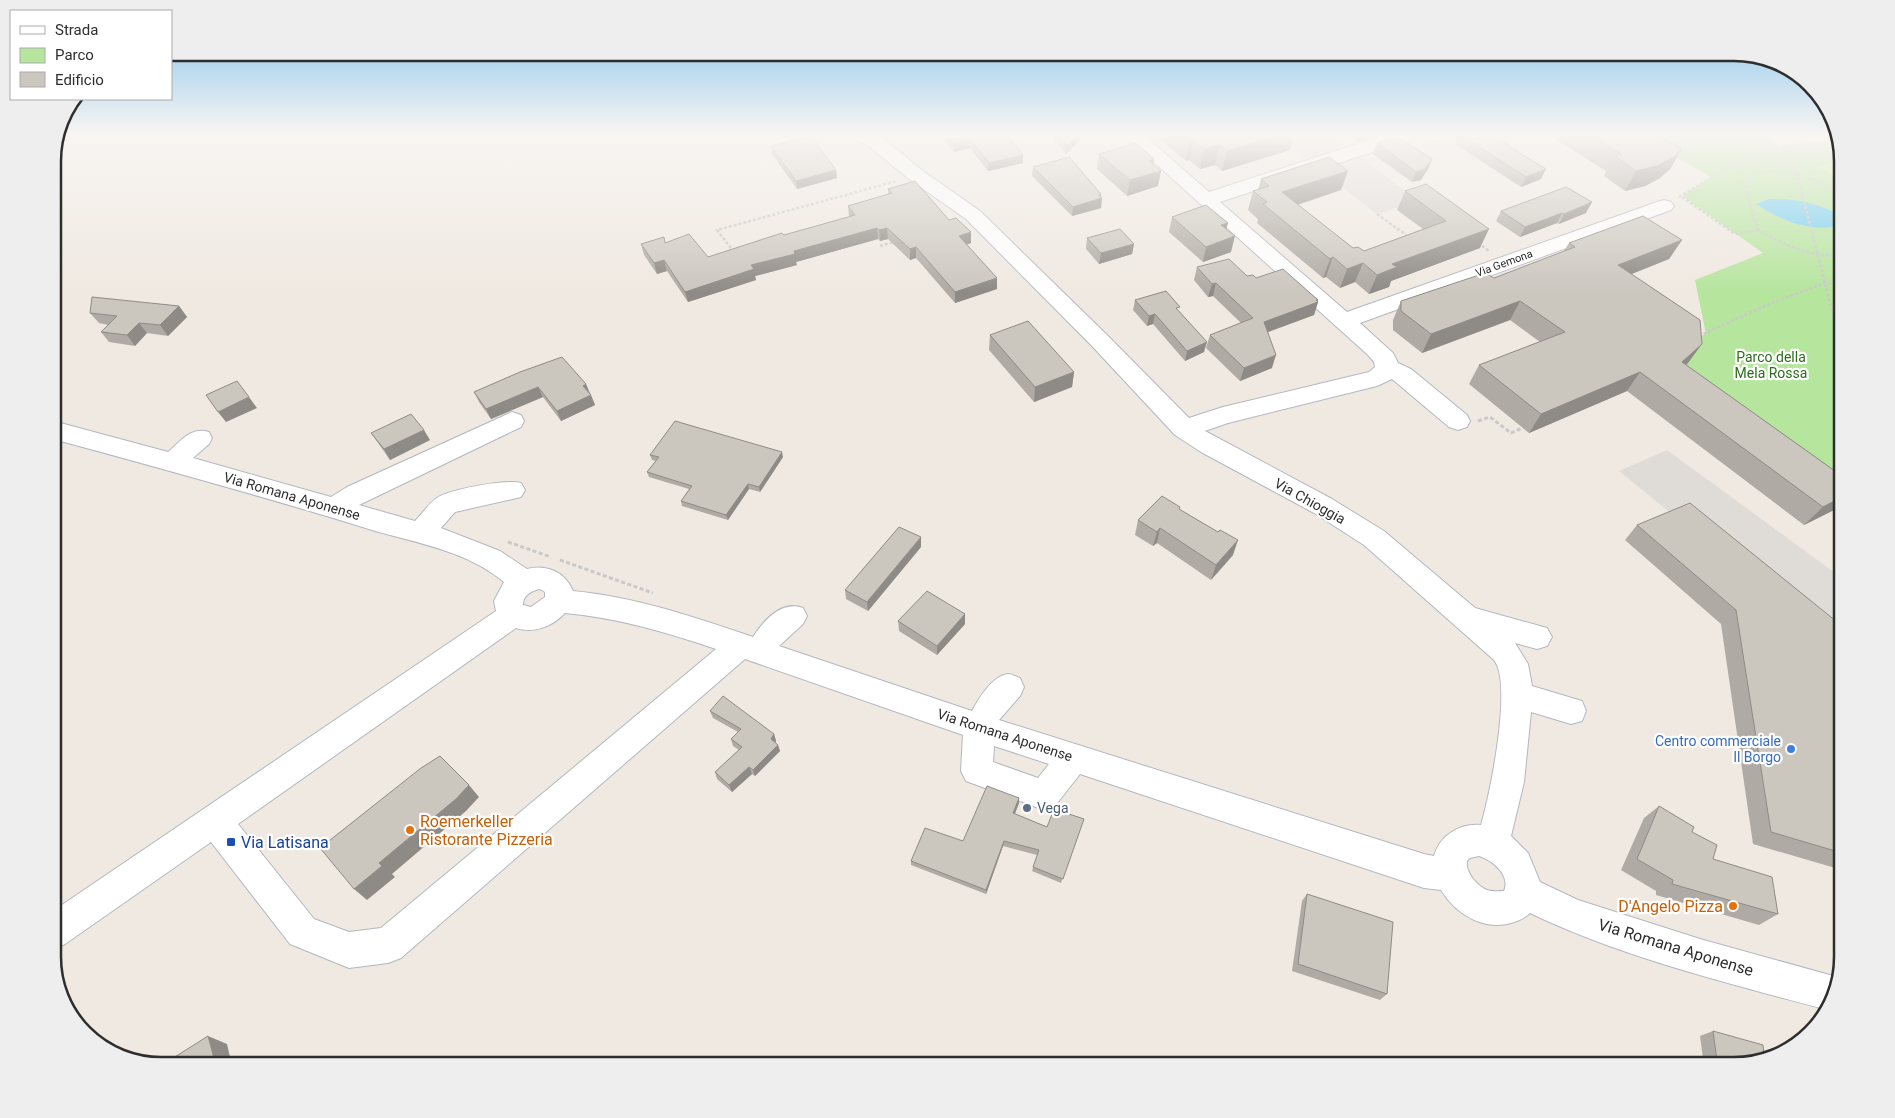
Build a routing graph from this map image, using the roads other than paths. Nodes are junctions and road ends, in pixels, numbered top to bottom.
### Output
1 (932, 187) edge
2 (1193, 187) edge
3 (1247, 187) edge
4 (1208, 200) junction
5 (1673, 201) road end
6 (1344, 321) junction
7 (1387, 367) junction
8 (512, 421) dead end
9 (1458, 421) road end
10 (1184, 429) junction
11 (61, 432) edge
12 (200, 438) dead end
13 (172, 462) junction
14 (512, 490) dead end
15 (334, 508) junction
16 (420, 534) junction
17 (523, 582) junction
18 (558, 601) junction
19 (514, 615) junction
20 (793, 616) dead end
21 (1467, 618) junction
22 (1537, 637) dead end
23 (750, 650) junction
24 (1010, 687) dead end
25 (1517, 695) junction
26 (1572, 711) dead end
27 (979, 727) junction
28 (1074, 758) junction
29 (214, 820) junction
30 (1492, 844) junction
31 (1451, 875) junction
32 (1523, 892) junction
33 (61, 926) edge
34 (1827, 991) edge

1 - 10 street, Via Chioggia
2 - 4 street
3 - 4 street
4 - 6 street
5 - 6 street, Via Gemona
6 - 7 street
7 - 9 street
7 - 10 street
8 - 15 street
10 - 21 street, Via Chioggia
11 - 13 street, Via Romana Aponense
12 - 13 street
13 - 15 street, Via Romana Aponense
14 - 16 street
15 - 16 street, Via Romana Aponense
16 - 17 street, Via Romana Aponense
17 - 18 street
17 - 19 street
18 - 19 street
18 - 23 street, Via Romana Aponense
19 - 29 street
20 - 23 street
21 - 22 street
21 - 25 street, Via Chioggia
23 - 27 street, Via Romana Aponense
23 - 29 street
24 - 27 street
25 - 26 street
25 - 30 street, Via Chioggia
27 - 28 street, Via Romana Aponense
27 - 28 street
28 - 31 street, Via Romana Aponense
29 - 33 street
30 - 31 street
30 - 32 street
31 - 32 street
32 - 34 street, Via Romana Aponense

